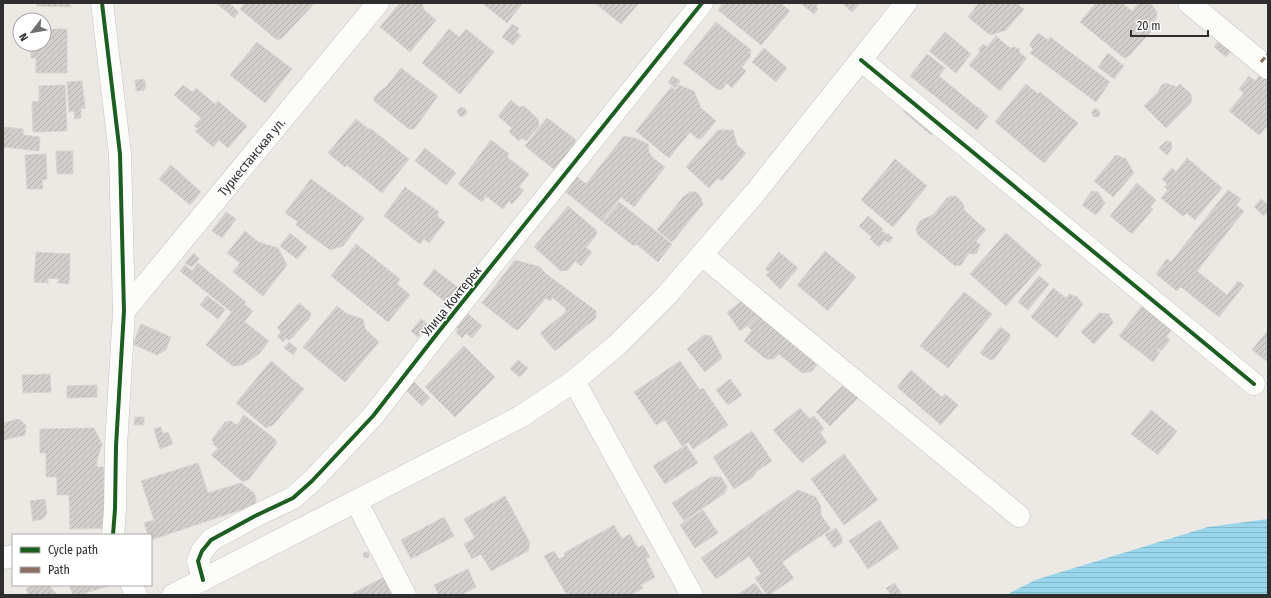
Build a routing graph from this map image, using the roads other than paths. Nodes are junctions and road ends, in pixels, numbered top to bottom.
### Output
1 (102, 3) edge
2 (378, 3) edge
3 (702, 3) edge
4 (906, 3) edge
5 (1189, 3) edge
6 (861, 60) junction
7 (1268, 68) edge
8 (702, 255) junction
9 (124, 311) junction
10 (574, 381) junction
11 (1254, 384) dead end
12 (356, 501) junction
13 (1019, 516) dead end
14 (113, 534) edge
15 (203, 580) junction
16 (173, 595) edge
17 (405, 595) edge
18 (692, 595) edge

1 - 9 street
2 - 9 street, Туркестанская ул.
3 - 15 street, Улица Коктерек
4 - 6 street
5 - 7 street
6 - 8 street
6 - 11 street
8 - 10 street
8 - 13 street
9 - 14 street
10 - 12 street
10 - 18 street
12 - 15 street
12 - 17 street
15 - 16 street

